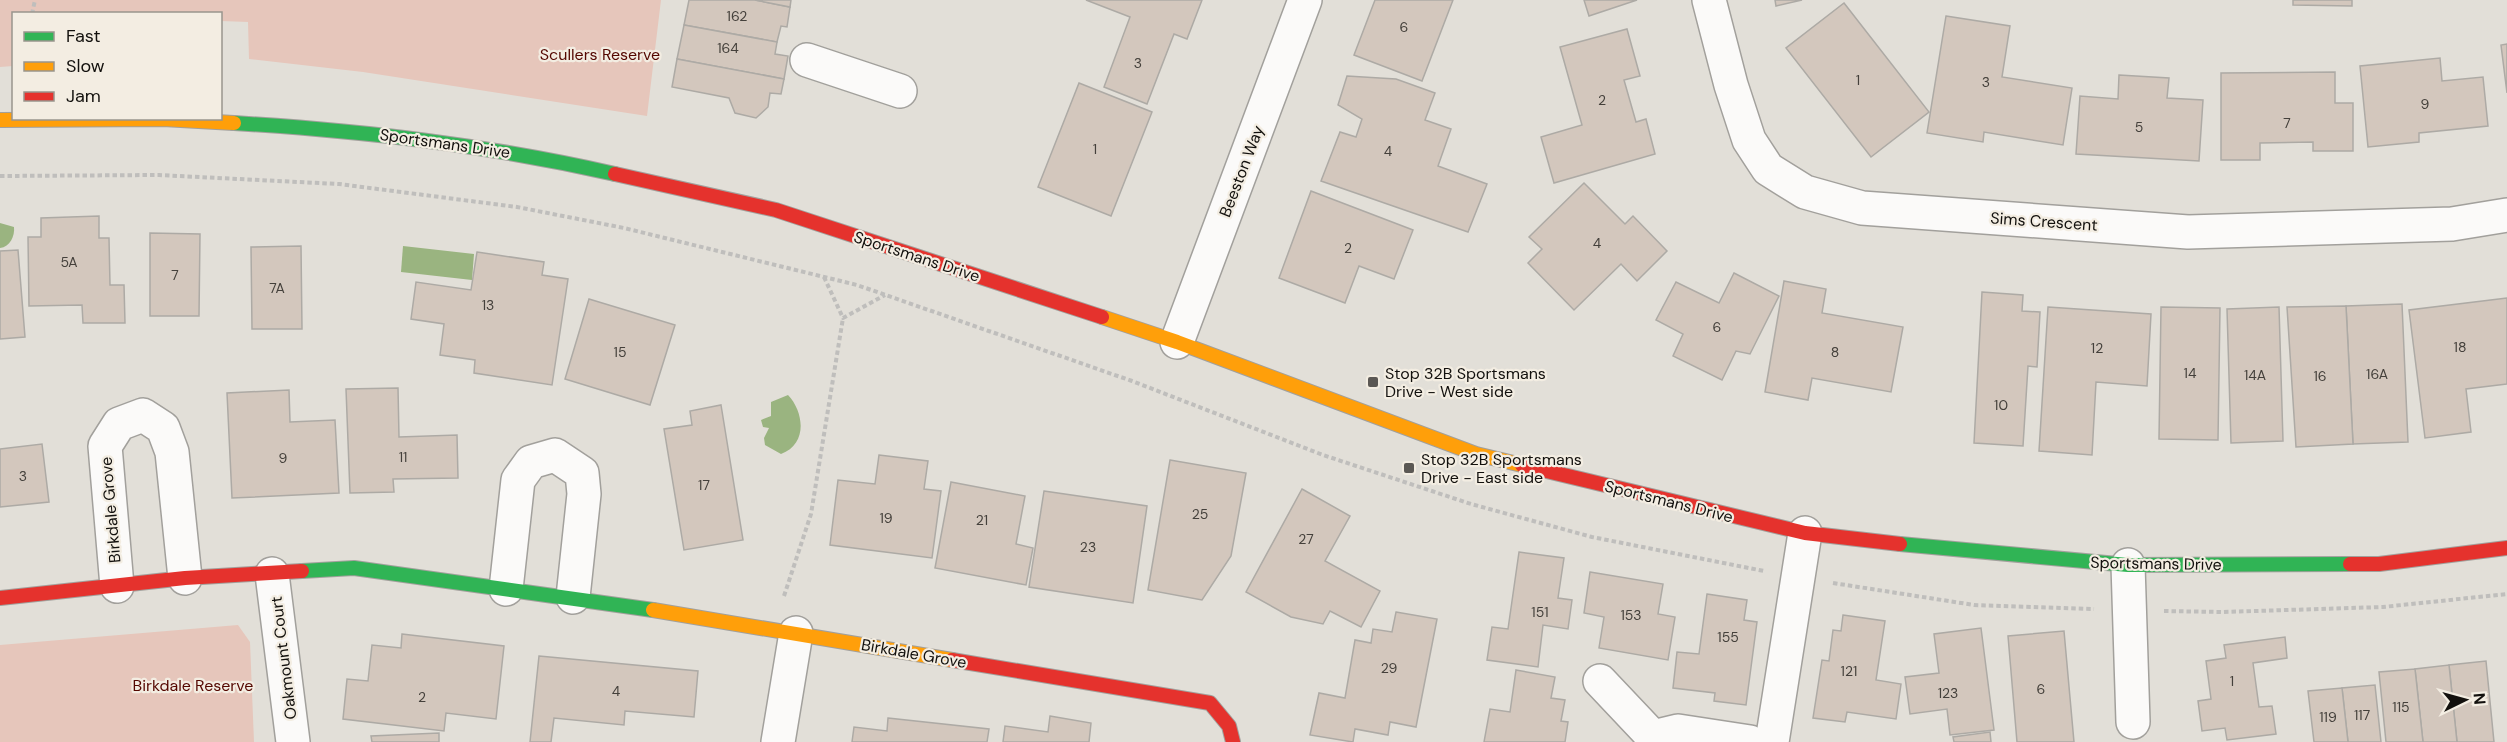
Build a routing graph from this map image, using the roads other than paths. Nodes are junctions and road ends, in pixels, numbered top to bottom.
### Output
1 (1305, 0) edge
2 (1709, 0) edge
3 (807, 60) dead end
4 (900, 91) dead end
5 (0, 120) edge
6 (2507, 215) edge
7 (1177, 342) junction
8 (1805, 533) junction
9 (2507, 548) edge
10 (2128, 565) junction
11 (272, 574) junction
12 (185, 578) junction
13 (117, 586) junction
14 (506, 589) junction
15 (573, 597) junction
16 (0, 598) edge
17 (796, 633) junction
18 (1600, 681) dead end
19 (2133, 722) dead end
20 (1652, 740) edge
21 (293, 742) edge
22 (778, 742) edge
23 (1233, 742) edge
24 (1750, 742) edge
25 (1772, 742) edge

1 - 7 street, Beeston Way
2 - 6 street, Sims Crescent
3 - 4 street
5 - 7 street, Sportsmans Drive
7 - 8 street, Sportsmans Drive
8 - 10 street, Sportsmans Drive
8 - 25 street
9 - 10 street, Sportsmans Drive
10 - 19 street
11 - 12 street, Birkdale Grove
11 - 14 street, Birkdale Grove
11 - 21 street, Oakmount Court
12 - 13 street, Birkdale Grove
12 - 13 street, Birkdale Grove
13 - 16 street, Birkdale Grove
14 - 15 street, Birkdale Grove
14 - 15 street
15 - 17 street, Birkdale Grove
17 - 22 street
17 - 23 street, Birkdale Grove
18 - 20 street
20 - 24 street

